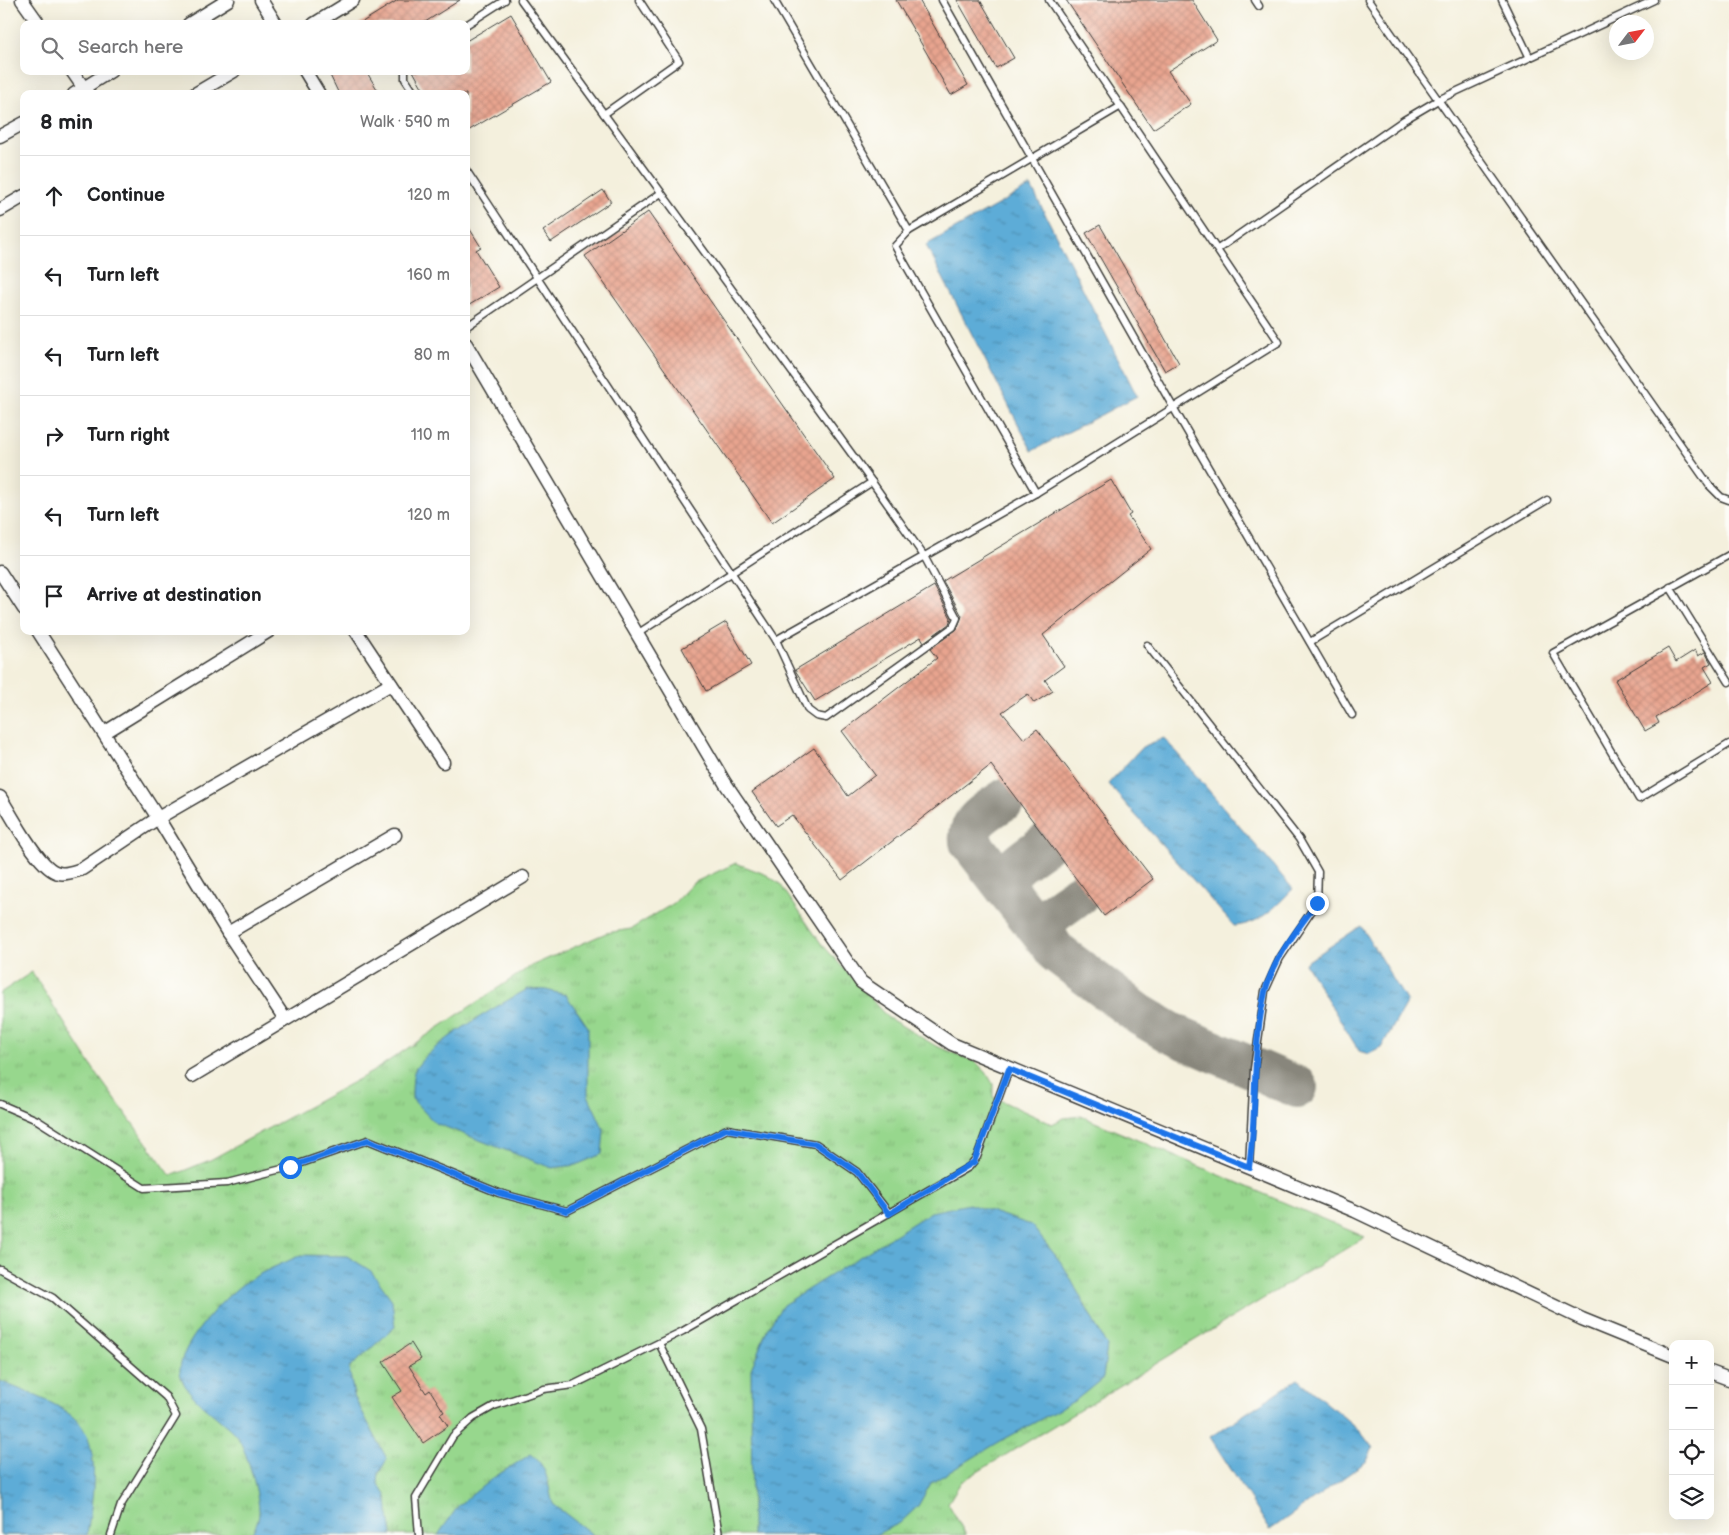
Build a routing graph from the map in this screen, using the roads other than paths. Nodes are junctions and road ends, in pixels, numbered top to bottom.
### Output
1 (22, 0) edge
2 (228, 0) edge
3 (260, 0) edge
4 (353, 0) edge
5 (505, 0) edge
6 (521, 0) edge
7 (639, 0) edge
8 (774, 0) edge
9 (942, 0) edge
10 (1049, 0) edge
11 (1255, 0) edge
12 (1368, 0) edge
13 (1502, 0) edge
14 (1654, 0) edge
15 (1259, 6) dead end
16 (36, 20) edge
17 (196, 20) edge
18 (273, 20) edge
19 (320, 20) edge
20 (470, 22) edge
21 (1530, 56) junction
22 (74, 75) edge
23 (105, 75) edge
24 (227, 75) edge
25 (307, 75) edge
26 (405, 75) edge
27 (81, 90) edge
28 (85, 90) edge
29 (202, 90) edge
30 (317, 90) edge
31 (412, 90) edge
32 (1438, 100) junction
33 (1121, 106) junction
34 (604, 114) junction
35 (20, 125) edge
36 (0, 136) edge
37 (1034, 159) junction
38 (470, 176) edge
39 (661, 193) junction
40 (20, 198) edge
41 (0, 210) edge
42 (909, 231) junction
43 (1218, 249) junction
44 (538, 278) junction
45 (470, 324) edge
46 (470, 351) edge
47 (1173, 407) junction
48 (872, 482) junction
49 (1036, 493) junction
50 (1547, 500) dead end
51 (1729, 500) edge
52 (924, 556) junction
53 (1729, 556) edge
54 (0, 572) edge
55 (733, 572) junction
56 (1670, 587) junction
57 (20, 603) edge
58 (637, 634) junction
59 (41, 635) edge
60 (263, 635) edge
61 (359, 635) edge
62 (776, 640) junction
63 (1310, 642) junction
64 (1147, 645) dead end
65 (1729, 682) edge
66 (391, 684) junction
67 (1352, 715) dead end
68 (104, 733) junction
69 (1729, 744) edge
70 (443, 762) dead end
71 (0, 797) edge
72 (158, 818) junction
73 (395, 835) dead end
74 (523, 877) dead end
75 (228, 933) junction
76 (285, 1020) junction
77 (1009, 1069) junction
78 (192, 1076) dead end
79 (0, 1104) edge
80 (1249, 1167) junction
81 (889, 1214) junction
82 (0, 1269) edge
83 (659, 1342) junction
84 (1669, 1354) edge
85 (1714, 1374) edge
86 (1729, 1380) edge
87 (110, 1535) edge
88 (419, 1535) edge
89 (719, 1535) edge

1 - 16 street
2 - 17 street
3 - 18 street
4 - 19 street
5 - 20 lane
6 - 34 lane
7 - 34 lane
8 - 42 lane
9 - 37 lane
10 - 33 lane
11 - 15 lane
12 - 32 lane
13 - 21 lane
14 - 21 lane
21 - 32 lane
22 - 27 street
23 - 28 street
24 - 29 street
25 - 30 street
26 - 31 lane
32 - 43 lane
32 - 51 lane
33 - 37 lane
33 - 43 lane
34 - 39 lane
35 - 36 street
37 - 42 lane
37 - 47 lane
38 - 44 lane
39 - 44 lane
39 - 48 lane
40 - 41 street
42 - 49 lane
43 - 47 lane
44 - 45 lane
44 - 55 lane
46 - 58 street
47 - 49 lane
47 - 63 lane
48 - 52 lane
48 - 55 lane
49 - 52 lane
50 - 63 lane
52 - 62 lane
52 - 62 lane
53 - 56 lane
54 - 57 street
55 - 58 lane
55 - 62 lane
56 - 65 lane
56 - 69 lane
58 - 77 street
59 - 68 street
60 - 68 street
61 - 66 street
63 - 67 lane
64 - 80 lane
66 - 70 street
66 - 72 street
68 - 72 street
71 - 72 street
72 - 75 street
73 - 75 street
74 - 76 street
75 - 76 street
76 - 78 street
77 - 80 street
77 - 81 lane
79 - 81 lane
80 - 84 street
81 - 83 lane
82 - 87 lane
83 - 88 lane
83 - 89 lane
85 - 86 street

